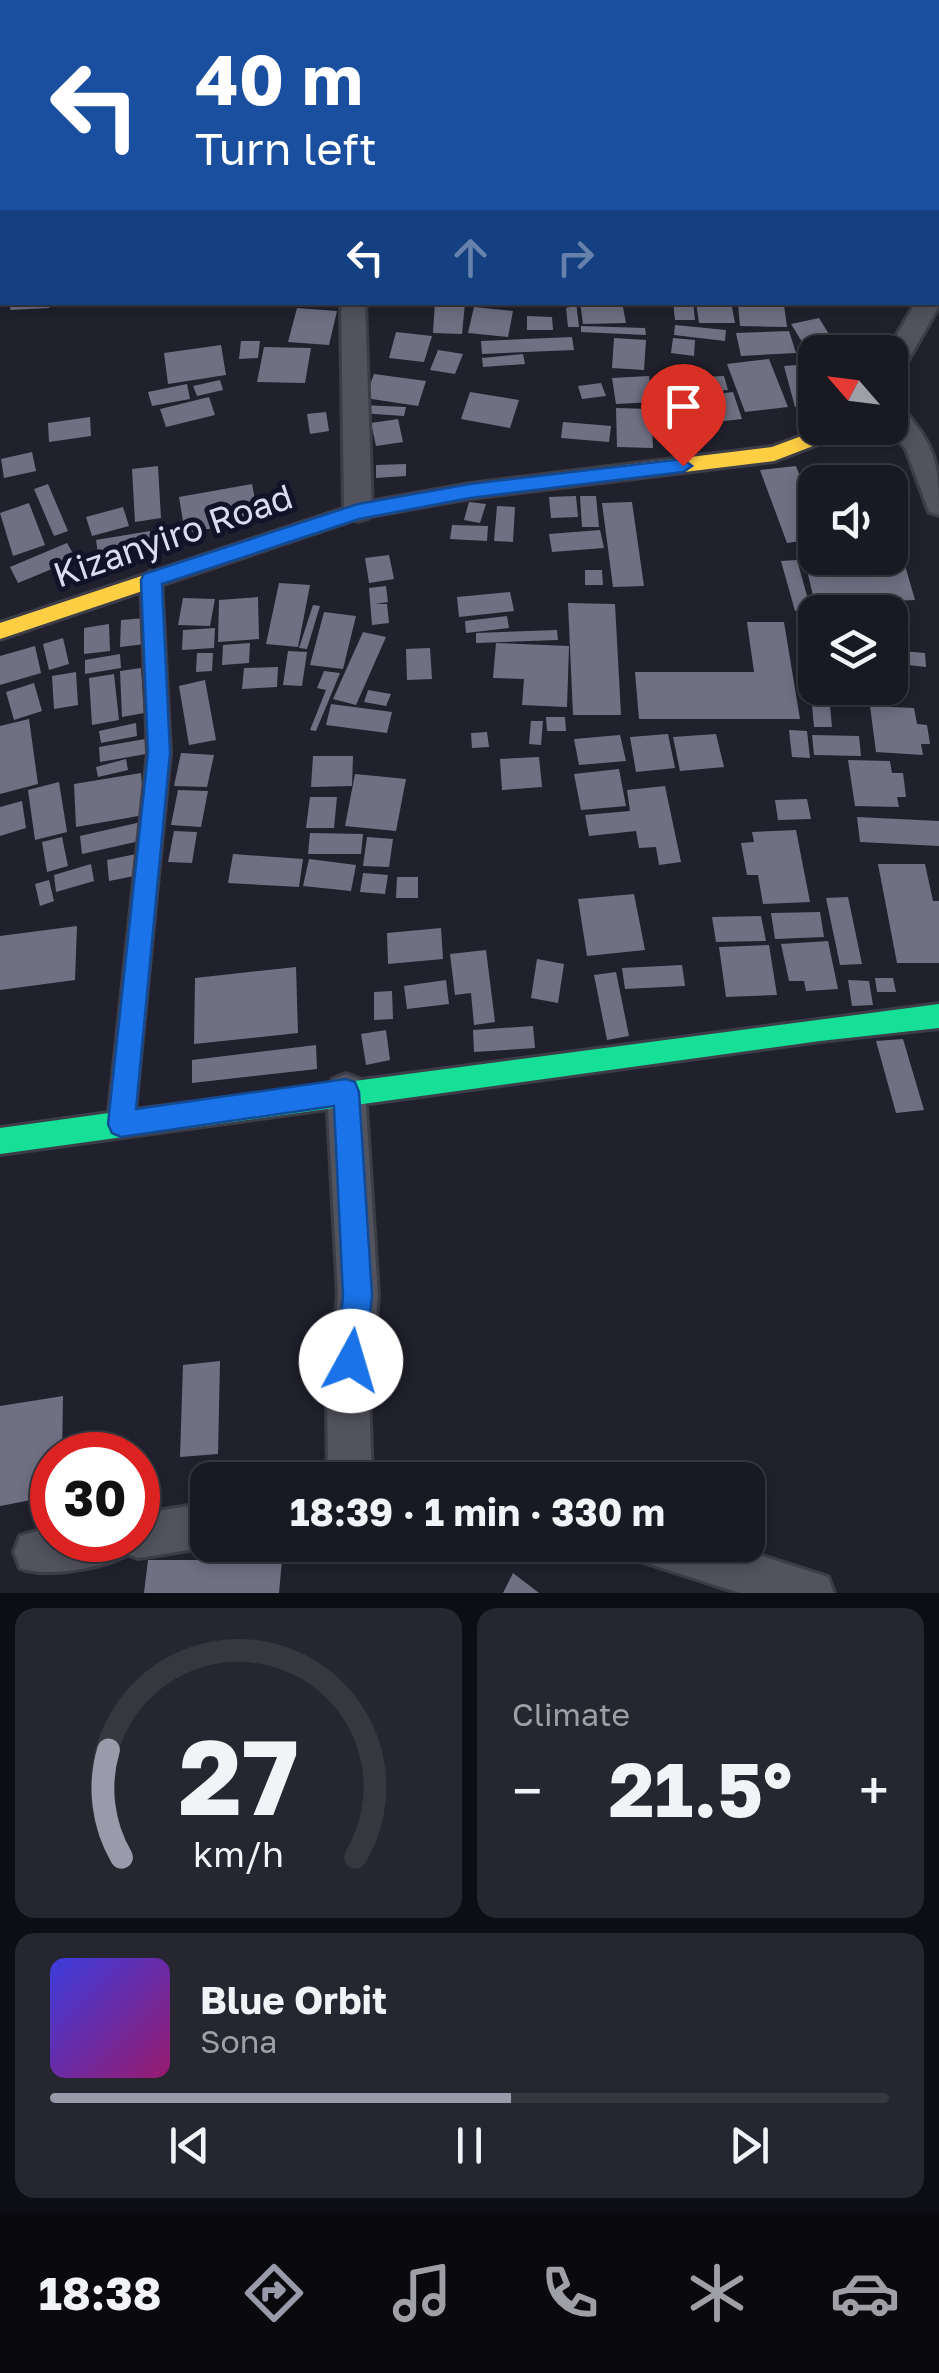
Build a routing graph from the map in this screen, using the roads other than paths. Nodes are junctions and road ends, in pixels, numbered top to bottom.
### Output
1 (353, 305) edge
2 (927, 305) edge
3 (908, 338) edge
4 (908, 434) edge
5 (798, 445) edge
6 (939, 505) edge
7 (358, 512) junction
8 (151, 580) junction
9 (0, 631) edge
10 (939, 1016) edge
11 (346, 1092) junction
12 (121, 1124) junction
13 (0, 1142) edge
14 (350, 1462) edge
15 (190, 1528) edge
16 (160, 1533) edge
17 (711, 1562) edge
18 (812, 1593) edge

1 - 7 street
2 - 3 street
4 - 6 street
5 - 7 street, Kizanyiro Road
7 - 8 street, Kizanyiro Road
8 - 9 street, Kizanyiro Road
8 - 12 street
10 - 11 street
11 - 12 street
11 - 14 street
12 - 13 street
15 - 16 street
17 - 18 street

